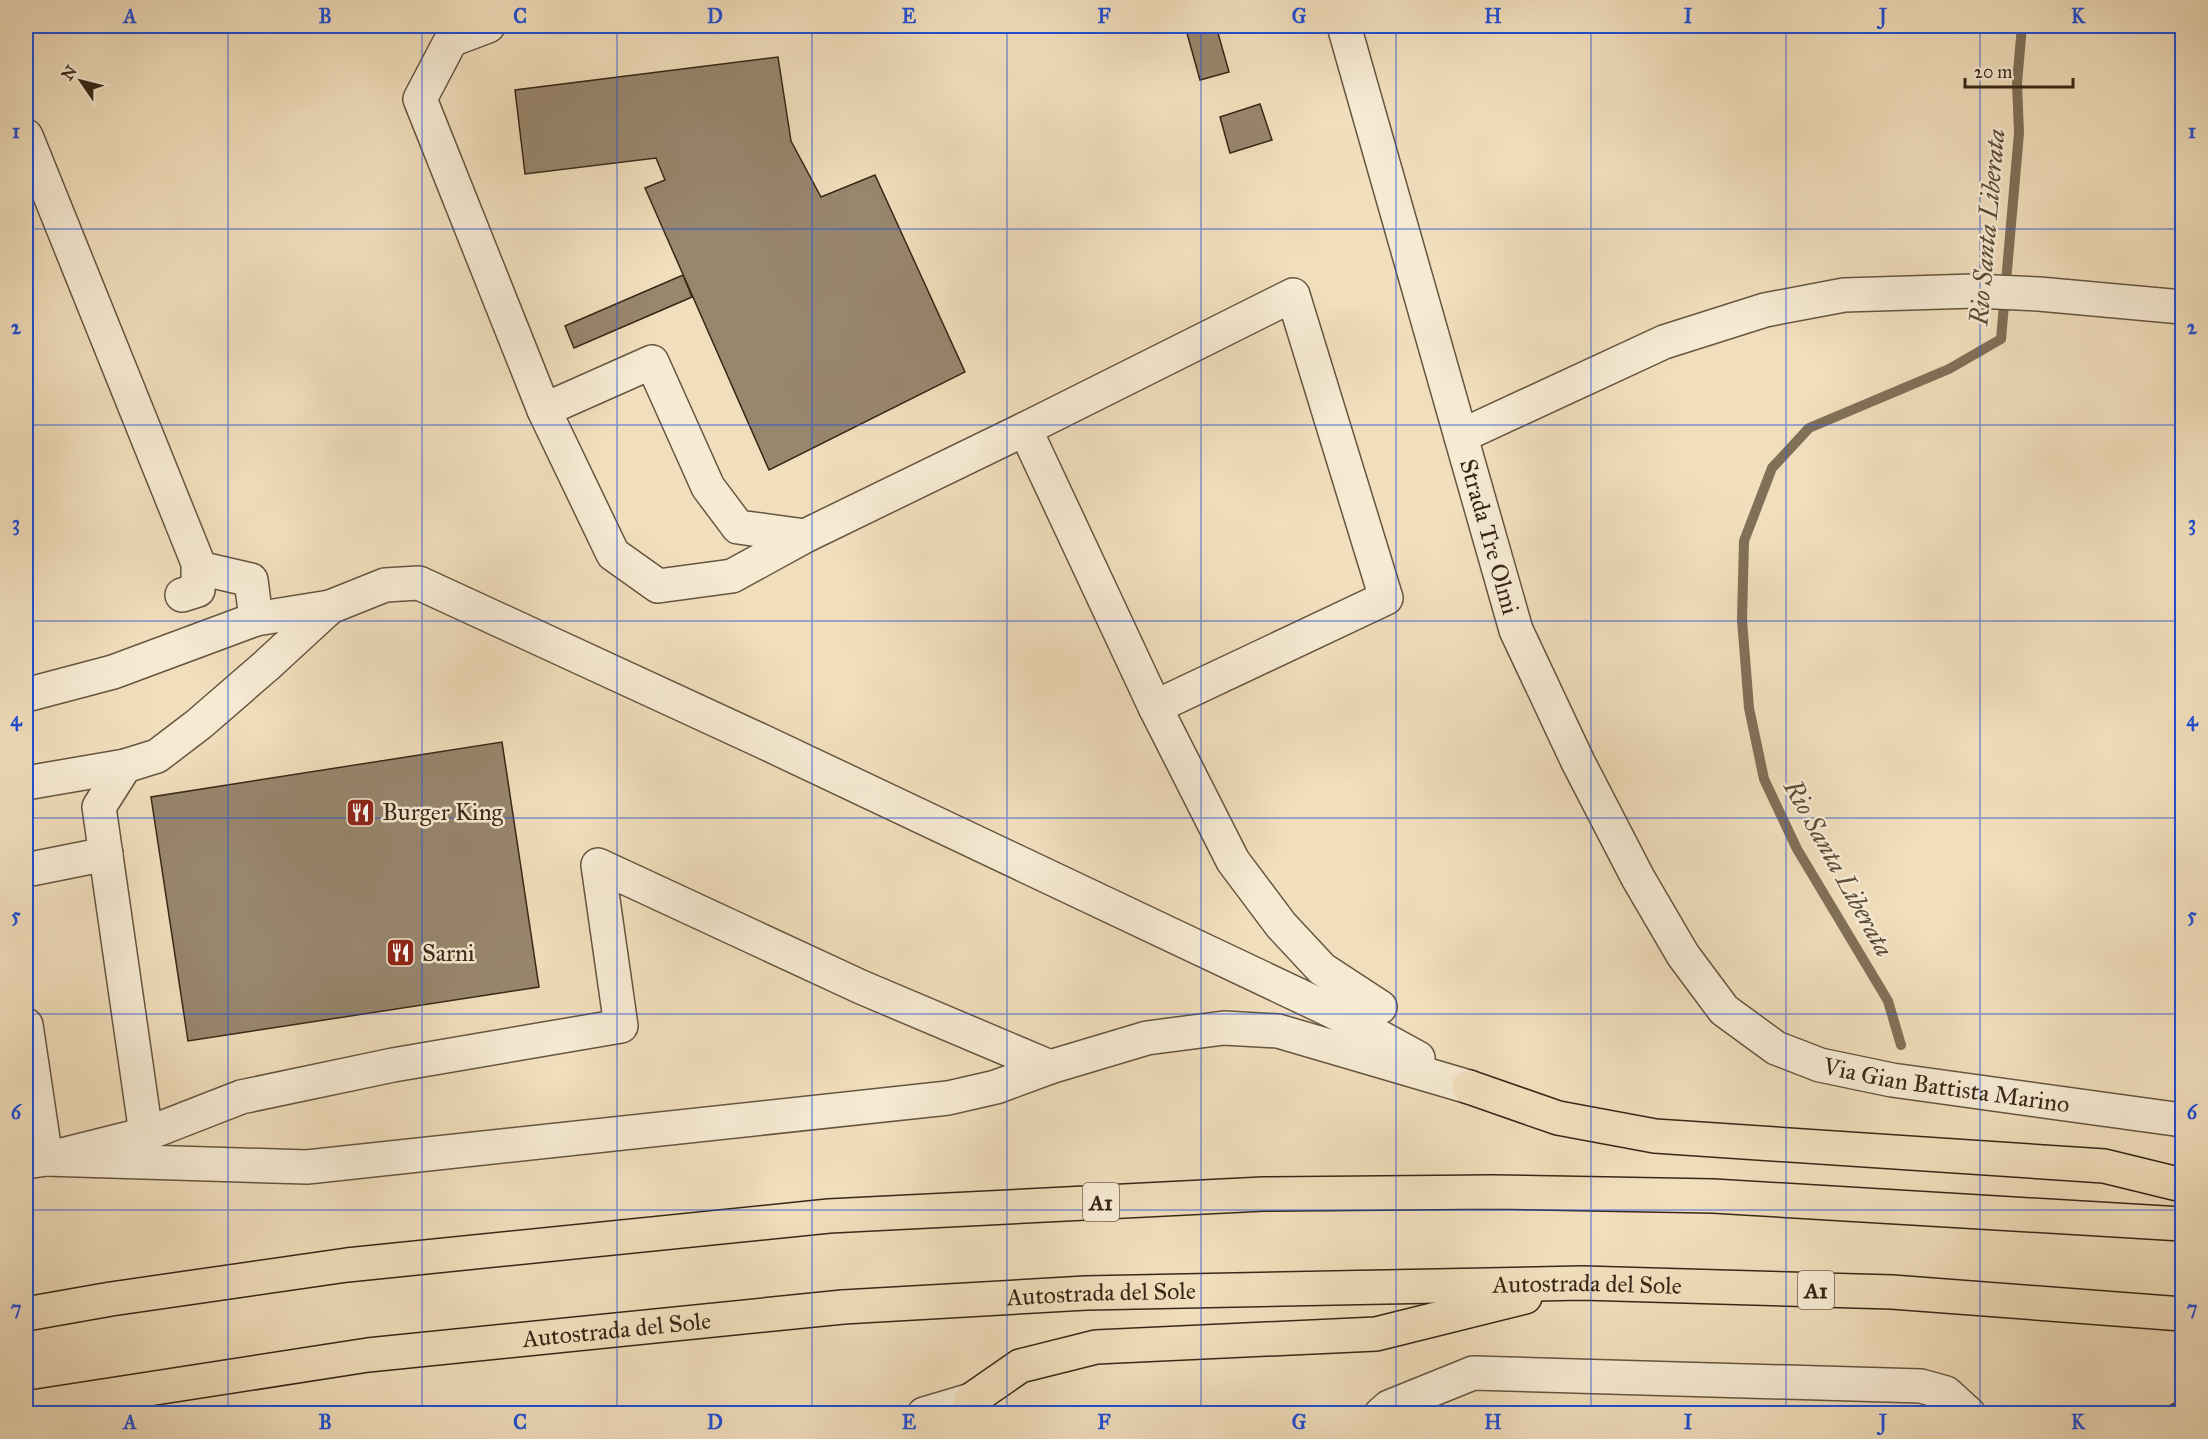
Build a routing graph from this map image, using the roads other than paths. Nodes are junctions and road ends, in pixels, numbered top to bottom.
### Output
1 (488, 26) edge
2 (1344, 26) edge
3 (26, 136) edge
4 (2182, 307) edge
5 (544, 410) junction
6 (1025, 429) junction
7 (1461, 436) junction
8 (805, 536) junction
9 (330, 606) junction
10 (256, 619) junction
11 (26, 696) edge
12 (1155, 707) junction
13 (125, 766) junction
14 (26, 783) edge
15 (106, 854) junction
16 (26, 870) edge
17 (1380, 1007) dead end
18 (1724, 1010) joint
19 (26, 1025) edge
20 (1050, 1067) junction
21 (1469, 1087) junction
22 (2182, 1120) edge
23 (146, 1134) junction
24 (36, 1161) edge
25 (2182, 1185) edge
26 (2182, 1224) edge
27 (1582, 1283) junction
28 (26, 1314) edge
29 (2182, 1314) edge
30 (965, 1407) edge
31 (26, 1408) edge
32 (924, 1413) edge
33 (1381, 1413) edge
34 (1969, 1413) edge

1 - 5 street
2 - 7 street, Strada Tre Olmi
3 - 10 street
4 - 7 street
5 - 8 street
5 - 8 street
6 - 8 street
6 - 12 street
6 - 12 street
7 - 18 street, Strada Tre Olmi
9 - 10 street
9 - 13 street
9 - 21 street
10 - 11 street
12 - 17 street
13 - 14 street
13 - 15 street
15 - 16 street
15 - 23 street
18 - 22 street, Via Gian Battista Marino
19 - 24 street
20 - 21 street
20 - 23 street
20 - 24 street
21 - 25 highway
23 - 24 street
26 - 28 highway, A1
27 - 29 highway, Autostrada del Sole / A1
27 - 30 highway
27 - 31 highway, Autostrada del Sole / A1
30 - 32 street
33 - 34 street

